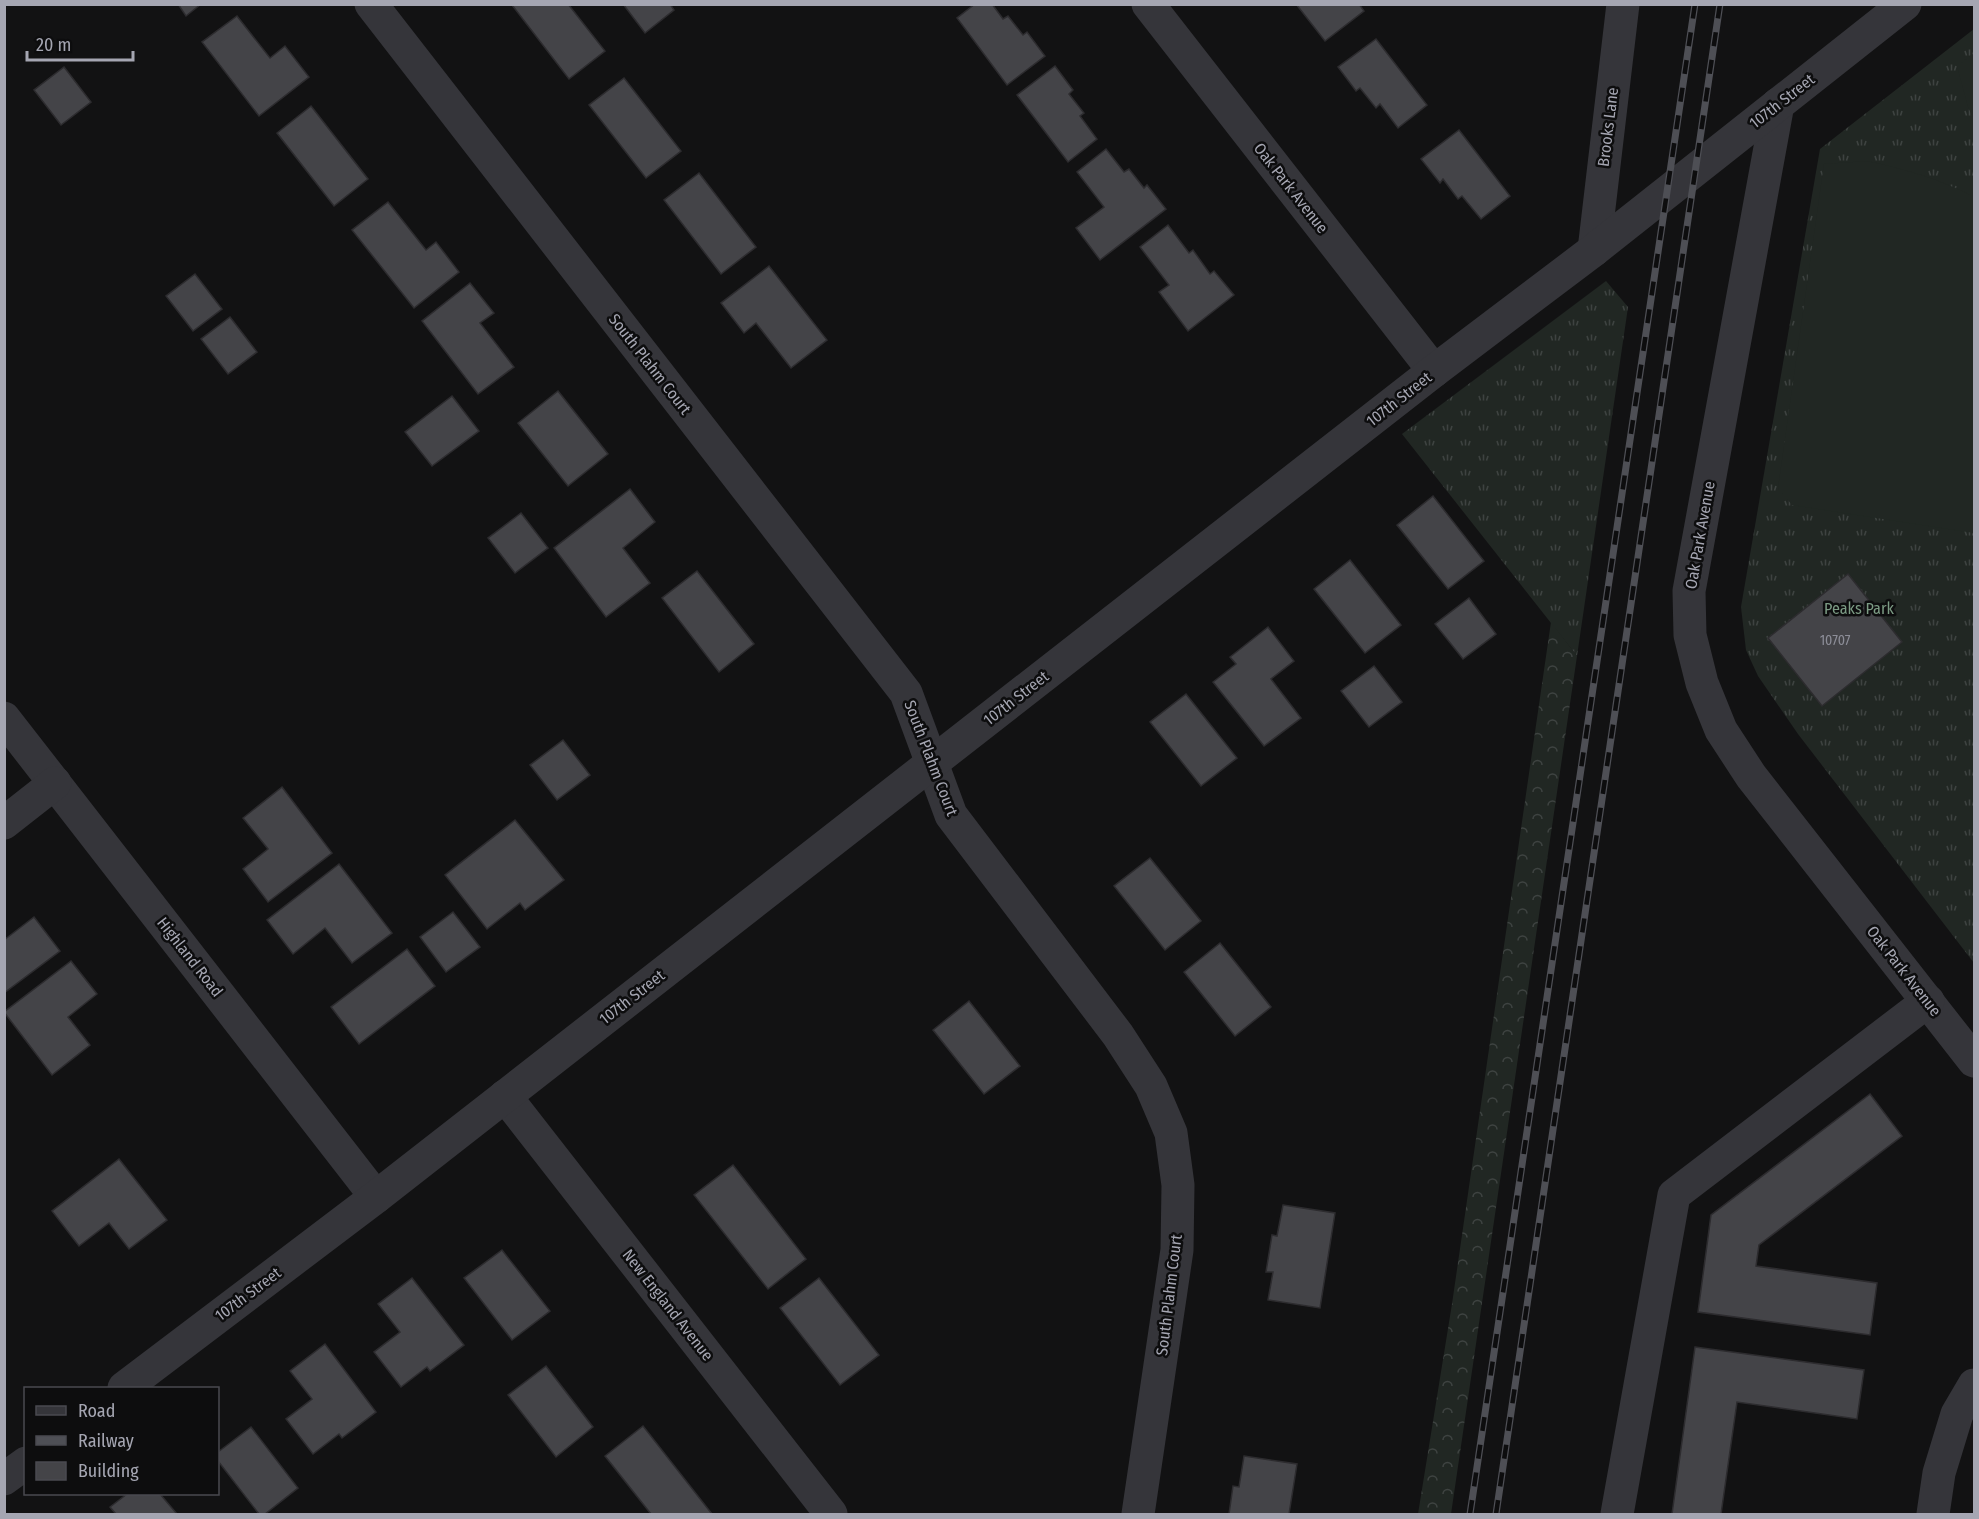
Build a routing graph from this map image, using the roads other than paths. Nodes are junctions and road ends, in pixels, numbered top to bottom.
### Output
1 (371, 4) edge
2 (1148, 4) edge
3 (1623, 4) edge
4 (1905, 4) edge
5 (1778, 104) junction
6 (1594, 250) junction
7 (1434, 371) junction
8 (4, 718) edge
9 (931, 764) junction
10 (55, 783) junction
11 (4, 823) edge
12 (1928, 1001) junction
13 (1974, 1061) edge
14 (505, 1096) junction
15 (376, 1197) junction
16 (1974, 1385) edge
17 (127, 1387) edge
18 (24, 1464) edge
19 (4, 1479) edge
20 (831, 1515) edge
21 (1138, 1515) edge
22 (1617, 1515) edge
23 (1933, 1515) edge

1 - 9 street, South Plahm Court
2 - 7 street, Oak Park Avenue
3 - 6 street, Brooks Lane
4 - 5 street, 107th Street
5 - 6 street, 107th Street
5 - 12 street, Oak Park Avenue
6 - 7 street, 107th Street
7 - 9 street, 107th Street
8 - 10 street, Highland Road
9 - 14 street, 107th Street
9 - 21 street, South Plahm Court
10 - 11 street
10 - 15 street, Highland Road
12 - 13 street, Oak Park Avenue
12 - 22 street
14 - 15 street, 107th Street
14 - 20 street, New England Avenue
15 - 17 street, 107th Street
16 - 23 street
18 - 19 street

